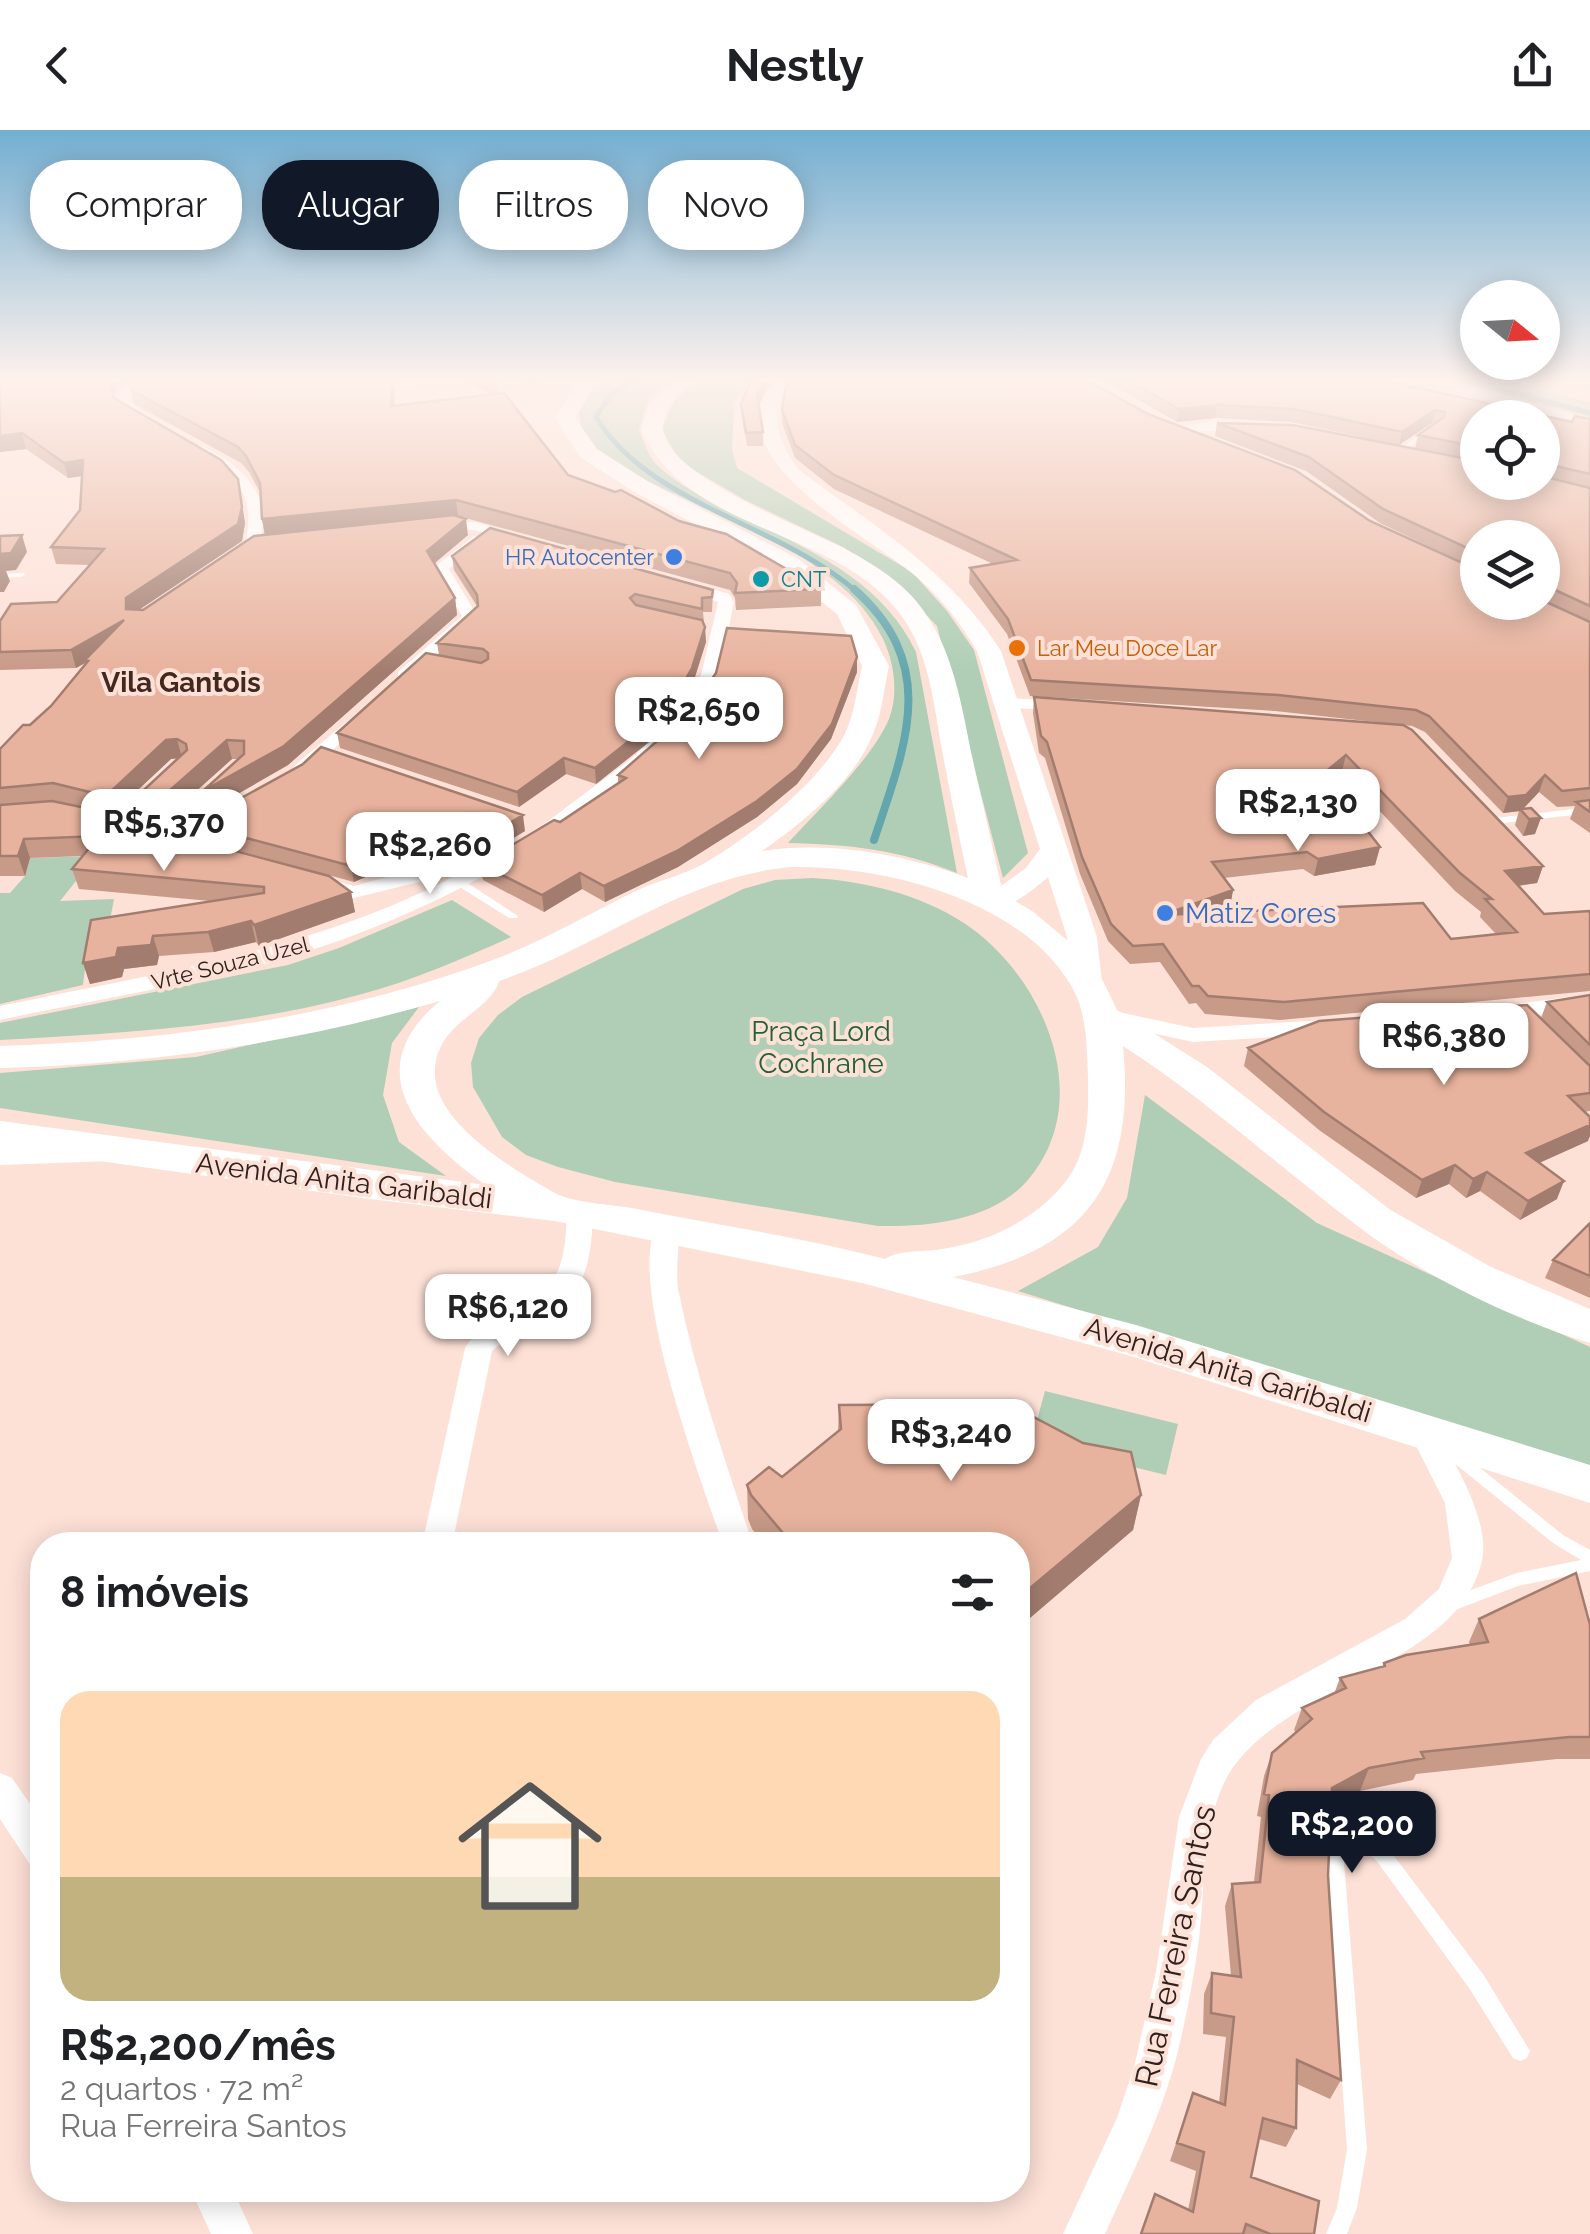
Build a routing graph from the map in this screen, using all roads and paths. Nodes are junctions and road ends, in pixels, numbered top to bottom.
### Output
1 (241, 476) edge
2 (616, 476) edge
3 (687, 476) edge
4 (796, 476) edge
5 (418, 528) edge
6 (492, 531) junction
7 (530, 542) edge
8 (272, 543) edge
9 (252, 545) junction
10 (237, 557) edge
11 (21, 575) dead end
12 (0, 576) edge
13 (665, 580) edge
14 (1007, 703) junction
15 (1088, 707) edge
16 (240, 766) edge
17 (168, 777) edge
18 (286, 779) edge
19 (239, 807) edge
20 (1590, 810) edge
21 (1497, 822) edge
22 (166, 841) junction
23 (1053, 850) junction
24 (210, 852) edge
25 (501, 859) junction
26 (705, 874) junction
27 (300, 876) edge
28 (459, 882) junction
29 (991, 900) junction
30 (514, 916) dead end
31 (507, 967) junction
32 (1093, 998) junction
33 (1590, 1001) edge
34 (0, 1014) edge
35 (1484, 1014) edge
36 (1352, 1025) edge
37 (0, 1057) edge
38 (0, 1134) edge
39 (133, 1153) junction
40 (0, 1155) edge
41 (568, 1209) junction
42 (667, 1227) junction
43 (862, 1268) junction
44 (1590, 1326) edge
45 (1421, 1428) junction
46 (1590, 1484) edge
47 (440, 1532) edge
48 (734, 1532) edge
49 (1590, 1562) edge
50 (1450, 1605) junction
51 (0, 1789) edge
52 (30, 1833) edge
53 (1520, 2051) dead end
54 (217, 2202) edge
55 (232, 2234) edge
56 (1084, 2234) edge
57 (1336, 2234) edge

1 - 9 street
2 - 26 main road
3 - 29 main road
4 - 14 main road
5 - 6 street
6 - 7 street
6 - 18 street
8 - 9 street
9 - 10 street
11 - 12 lane
13 - 25 street, Vrte Souza Uzel
14 - 15 street
14 - 23 main road
16 - 22 street
17 - 22 street
19 - 22 street
20 - 21 lane
22 - 24 street
23 - 29 main road
23 - 32 main road
25 - 27 street
25 - 28 street, Vrte Souza Uzel
26 - 29 main road, Avenida Anita Garibaldi
26 - 31 main road, Avenida Anita Garibaldi
28 - 30 lane
28 - 34 street, Vrte Souza Uzel
29 - 32 main road, Avenida Anita Garibaldi
31 - 37 main road, Avenida Anita Garibaldi
31 - 41 main road, Avenida Anita Garibaldi
32 - 36 street
32 - 43 main road, Avenida Anita Garibaldi
32 - 44 main road, Avenida Anita Garibaldi
33 - 35 street
38 - 39 main road, Avenida Anita Garibaldi
39 - 40 street, Avenida Anita Garibaldi
39 - 41 main road, Avenida Anita Garibaldi
41 - 42 main road, Avenida Anita Garibaldi
41 - 47 street
42 - 43 main road, Avenida Anita Garibaldi
42 - 48 street
43 - 45 main road, Avenida Anita Garibaldi
45 - 46 main road, Avenida Anita Garibaldi
45 - 49 lane
45 - 50 street
49 - 50 lane
50 - 56 street, Rua Ferreira Santos
51 - 52 street
53 - 57 lane
54 - 55 street

